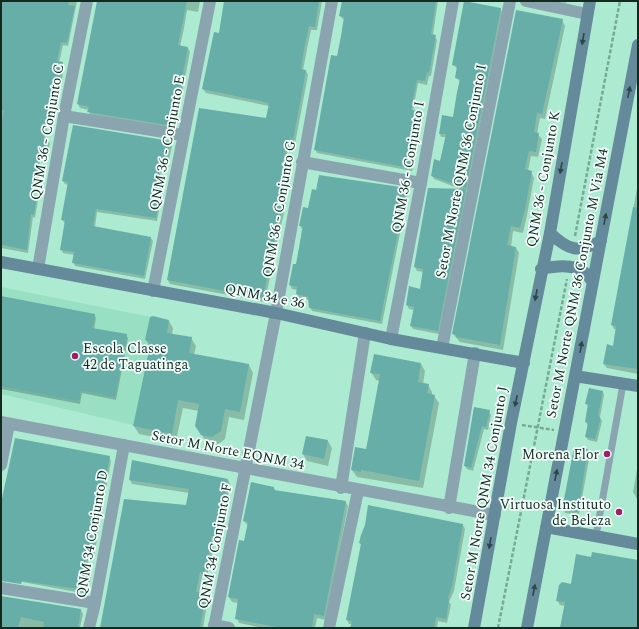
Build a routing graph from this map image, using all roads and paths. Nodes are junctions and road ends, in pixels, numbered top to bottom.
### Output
1 (87, 1) edge
2 (210, 1) edge
3 (332, 1) edge
4 (454, 1) edge
5 (510, 1) edge
6 (526, 1) edge
7 (590, 1) edge
8 (620, 1) edge
9 (587, 14) junction
10 (638, 45) edge
11 (64, 116) junction
12 (183, 135) junction
13 (302, 162) junction
14 (421, 183) junction
15 (550, 233) junction
16 (601, 241) junction
17 (573, 249) junction
18 (1, 262) edge
19 (569, 267) junction
20 (38, 269) junction
21 (541, 269) junction
22 (592, 281) junction
23 (154, 291) junction
24 (276, 313) junction
25 (366, 333) junction
26 (391, 339) junction
27 (442, 348) junction
28 (475, 353) junction
29 (524, 363) junction
30 (576, 376) junction
31 (623, 384) junction
32 (638, 386) edge
33 (5, 423) edge
34 (511, 423) junction
35 (538, 428) junction
36 (564, 432) junction
37 (124, 445) junction
38 (1, 465) edge
39 (246, 469) junction
40 (340, 488) junction
41 (358, 491) junction
42 (449, 508) junction
43 (495, 515) junction
44 (546, 527) junction
45 (596, 536) junction
46 (638, 544) edge
47 (1, 588) edge
48 (95, 603) junction
49 (214, 626) edge
50 (89, 628) edge
51 (229, 628) edge
52 (329, 628) edge
53 (474, 628) edge
54 (498, 628) edge
55 (527, 628) edge

1 - 11 street, QNM 36 - Conjunto C
2 - 12 street, QNM 36 - Conjunto E
3 - 13 street, QNM 36 - Conjunto G
4 - 14 street, QNM 36 - Conjunto I
5 - 27 street, Setor M Norte QNM 36 Conjunto I
6 - 9 street
7 - 9 main road, QNM 36 - Conjunto K
8 - 17 path
9 -> 15 main road, QNM 36 - Conjunto K
16 -> 10 main road, Setor M Norte QNM 36 Conjunto M Via M4
11 - 12 street
11 - 20 street, QNM 36 - Conjunto C
12 - 23 street, QNM 36 - Conjunto E
13 - 14 street
13 - 24 street, QNM 36 - Conjunto G
14 - 26 street, QNM 36 - Conjunto I
15 - 17 main road
15 - 21 main road, QNM 36 - Conjunto K
16 - 17 main road
16 - 22 main road, Setor M Norte QNM 36 Conjunto M Via M4
18 - 20 main road, QNM 34 e 36
19 - 21 main road
19 - 22 main road
19 - 35 path
20 - 23 main road, QNM 34 e 36
21 -> 29 main road, QNM 36 - Conjunto K
30 -> 22 main road, Setor M Norte QNM 36 Conjunto M Via M4
23 - 24 main road, QNM 34 e 36
24 - 25 main road, QNM 34 e 36
24 - 39 street, QNM 36 - Conjunto G
25 - 26 main road, QNM 34 e 36
25 - 40 street
26 - 27 main road, QNM 34 e 36
27 - 28 main road, QNM 34 e 36
28 - 29 main road, QNM 34 e 36
28 - 42 street
29 -> 34 main road, Setor M Norte QNM 34 Conjunto J
30 - 31 main road
30 - 36 main road, Setor M Norte QNM 36 Conjunto M Via M4
31 - 32 main road
31 - 45 lane
33 - 37 street, Setor M Norte EQNM 34
33 - 38 street
34 - 35 path
34 - 43 main road, Setor M Norte QNM 34 Conjunto J
35 - 36 path
35 - 54 path
44 -> 36 main road, Setor M Norte QNM 36 Conjunto M Via M4
37 - 39 street, Setor M Norte EQNM 34
37 - 48 street, QNM 34 Conjunto D
39 - 40 street, Setor M Norte EQNM 34
39 - 49 street, QNM 34 Conjunto F
40 - 41 street, Setor M Norte EQNM 34
41 - 42 street, Setor M Norte EQNM 34
41 - 52 street
42 - 43 street, Setor M Norte EQNM 34
43 -> 53 main road, Setor M Norte QNM 34 Conjunto J
44 - 45 main road
55 -> 44 main road, Setor M Norte QNM 36 Conjunto M Via M4
45 - 46 main road
47 - 48 street
48 - 50 street, QNM 34 Conjunto D
49 - 51 street

